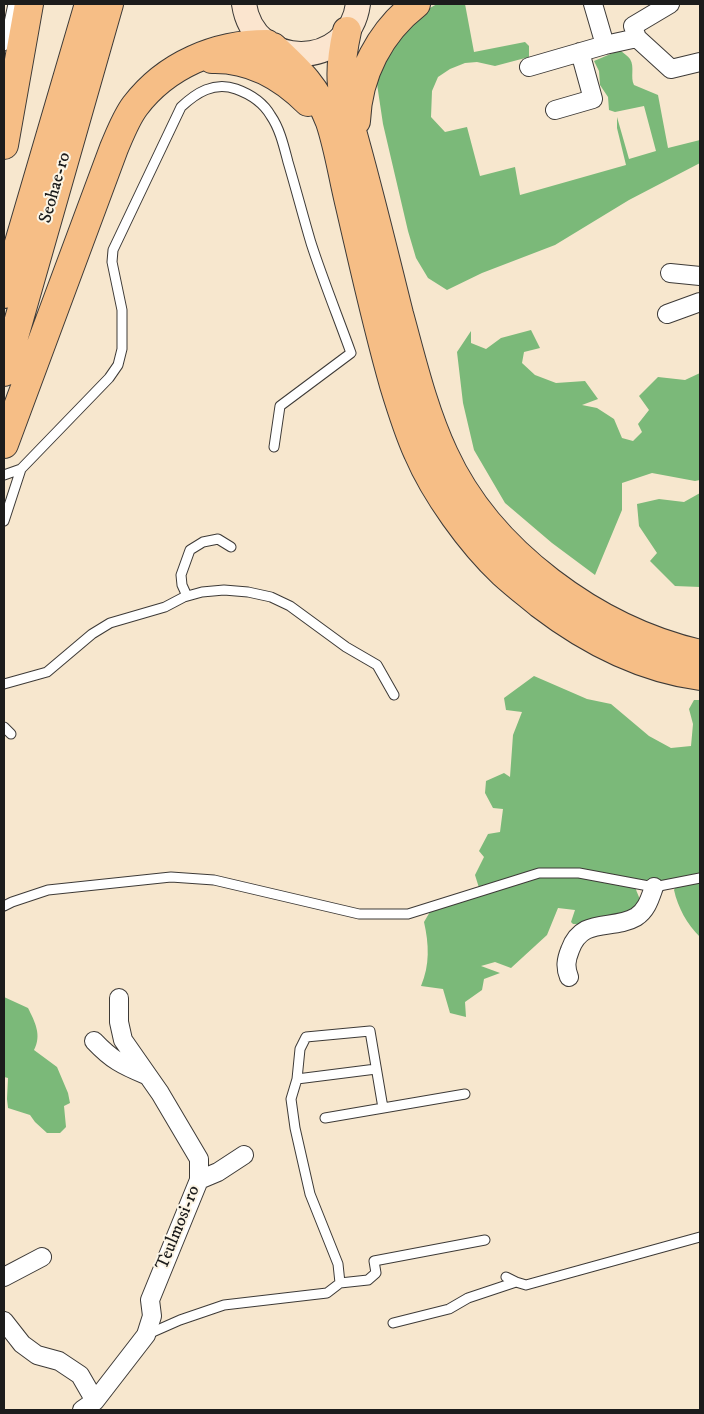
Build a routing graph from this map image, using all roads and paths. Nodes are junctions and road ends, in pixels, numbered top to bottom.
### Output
1 (13, 4) edge
2 (30, 4) edge
3 (76, 4) edge
4 (89, 4) edge
5 (109, 4) edge
6 (416, 4) edge
7 (593, 4) edge
8 (670, 4) edge
9 (243, 5) edge
10 (357, 12) edge
11 (637, 38) junction
12 (605, 45) junction
13 (4, 46) edge
14 (270, 46) junction
15 (580, 52) junction
16 (700, 62) edge
17 (181, 65) junction
18 (529, 67) dead end
19 (555, 110) dead end
20 (346, 144) junction
21 (4, 145) edge
22 (27, 211) junction
23 (670, 273) dead end
24 (700, 276) edge
25 (4, 294) edge
26 (700, 302) edge
27 (667, 314) dead end
28 (4, 372) edge
29 (4, 444) edge
30 (274, 448) dead end
31 (20, 469) junction
32 (4, 475) edge
33 (4, 521) edge
34 (231, 547) dead end
35 (187, 596) junction
36 (700, 654) edge
37 (700, 676) edge
38 (4, 684) edge
39 (394, 694) dead end
40 (4, 727) edge
41 (11, 734) dead end
42 (700, 878) edge
43 (654, 887) junction
44 (4, 906) edge
45 (569, 977) dead end
46 (119, 998) dead end
47 (94, 1041) dead end
48 (376, 1069) junction
49 (146, 1075) junction
50 (297, 1079) junction
51 (465, 1094) dead end
52 (383, 1108) junction
53 (325, 1118) dead end
54 (244, 1155) dead end
55 (199, 1180) junction
56 (700, 1237) edge
57 (485, 1240) dead end
58 (42, 1257) dead end
59 (4, 1277) edge
60 (506, 1277) dead end
61 (516, 1282) junction
62 (340, 1283) junction
63 (4, 1320) edge
64 (392, 1323) dead end
65 (146, 1335) junction
66 (89, 1405) edge

1 - 13 lane
2 - 21 highway
3 - 22 highway
4 - 22 highway, Seohae-ro
5 - 28 highway, Seohae-ro
6 - 20 highway
7 - 12 street
8 - 11 street
9 - 14 main road
10 - 14 main road
10 - 20 highway
11 - 12 street
11 - 16 street
12 - 15 street
14 - 17 highway
14 - 20 highway
15 - 18 street
15 - 19 street
17 - 20 highway
17 - 29 highway
20 - 36 highway
20 - 37 highway
22 - 25 highway, Seohae-ro
23 - 24 street
26 - 27 street
30 - 31 lane
31 - 32 lane
31 - 33 lane
34 - 35 lane
35 - 38 lane
35 - 39 lane
40 - 41 lane
42 - 43 lane
43 - 44 lane
43 - 45 street
46 - 49 street, Teulmosi-ro
47 - 49 street
48 - 50 lane
48 - 50 lane
48 - 52 lane
49 - 55 street, Teulmosi-ro
50 - 62 lane
51 - 52 lane
52 - 53 lane
54 - 55 street
55 - 65 street, Teulmosi-ro
56 - 61 lane
57 - 62 lane
58 - 59 street
60 - 61 lane
61 - 64 lane
62 - 65 lane
63 - 66 street, Teulmosi-ro
65 - 66 street, Teulmosi-ro

